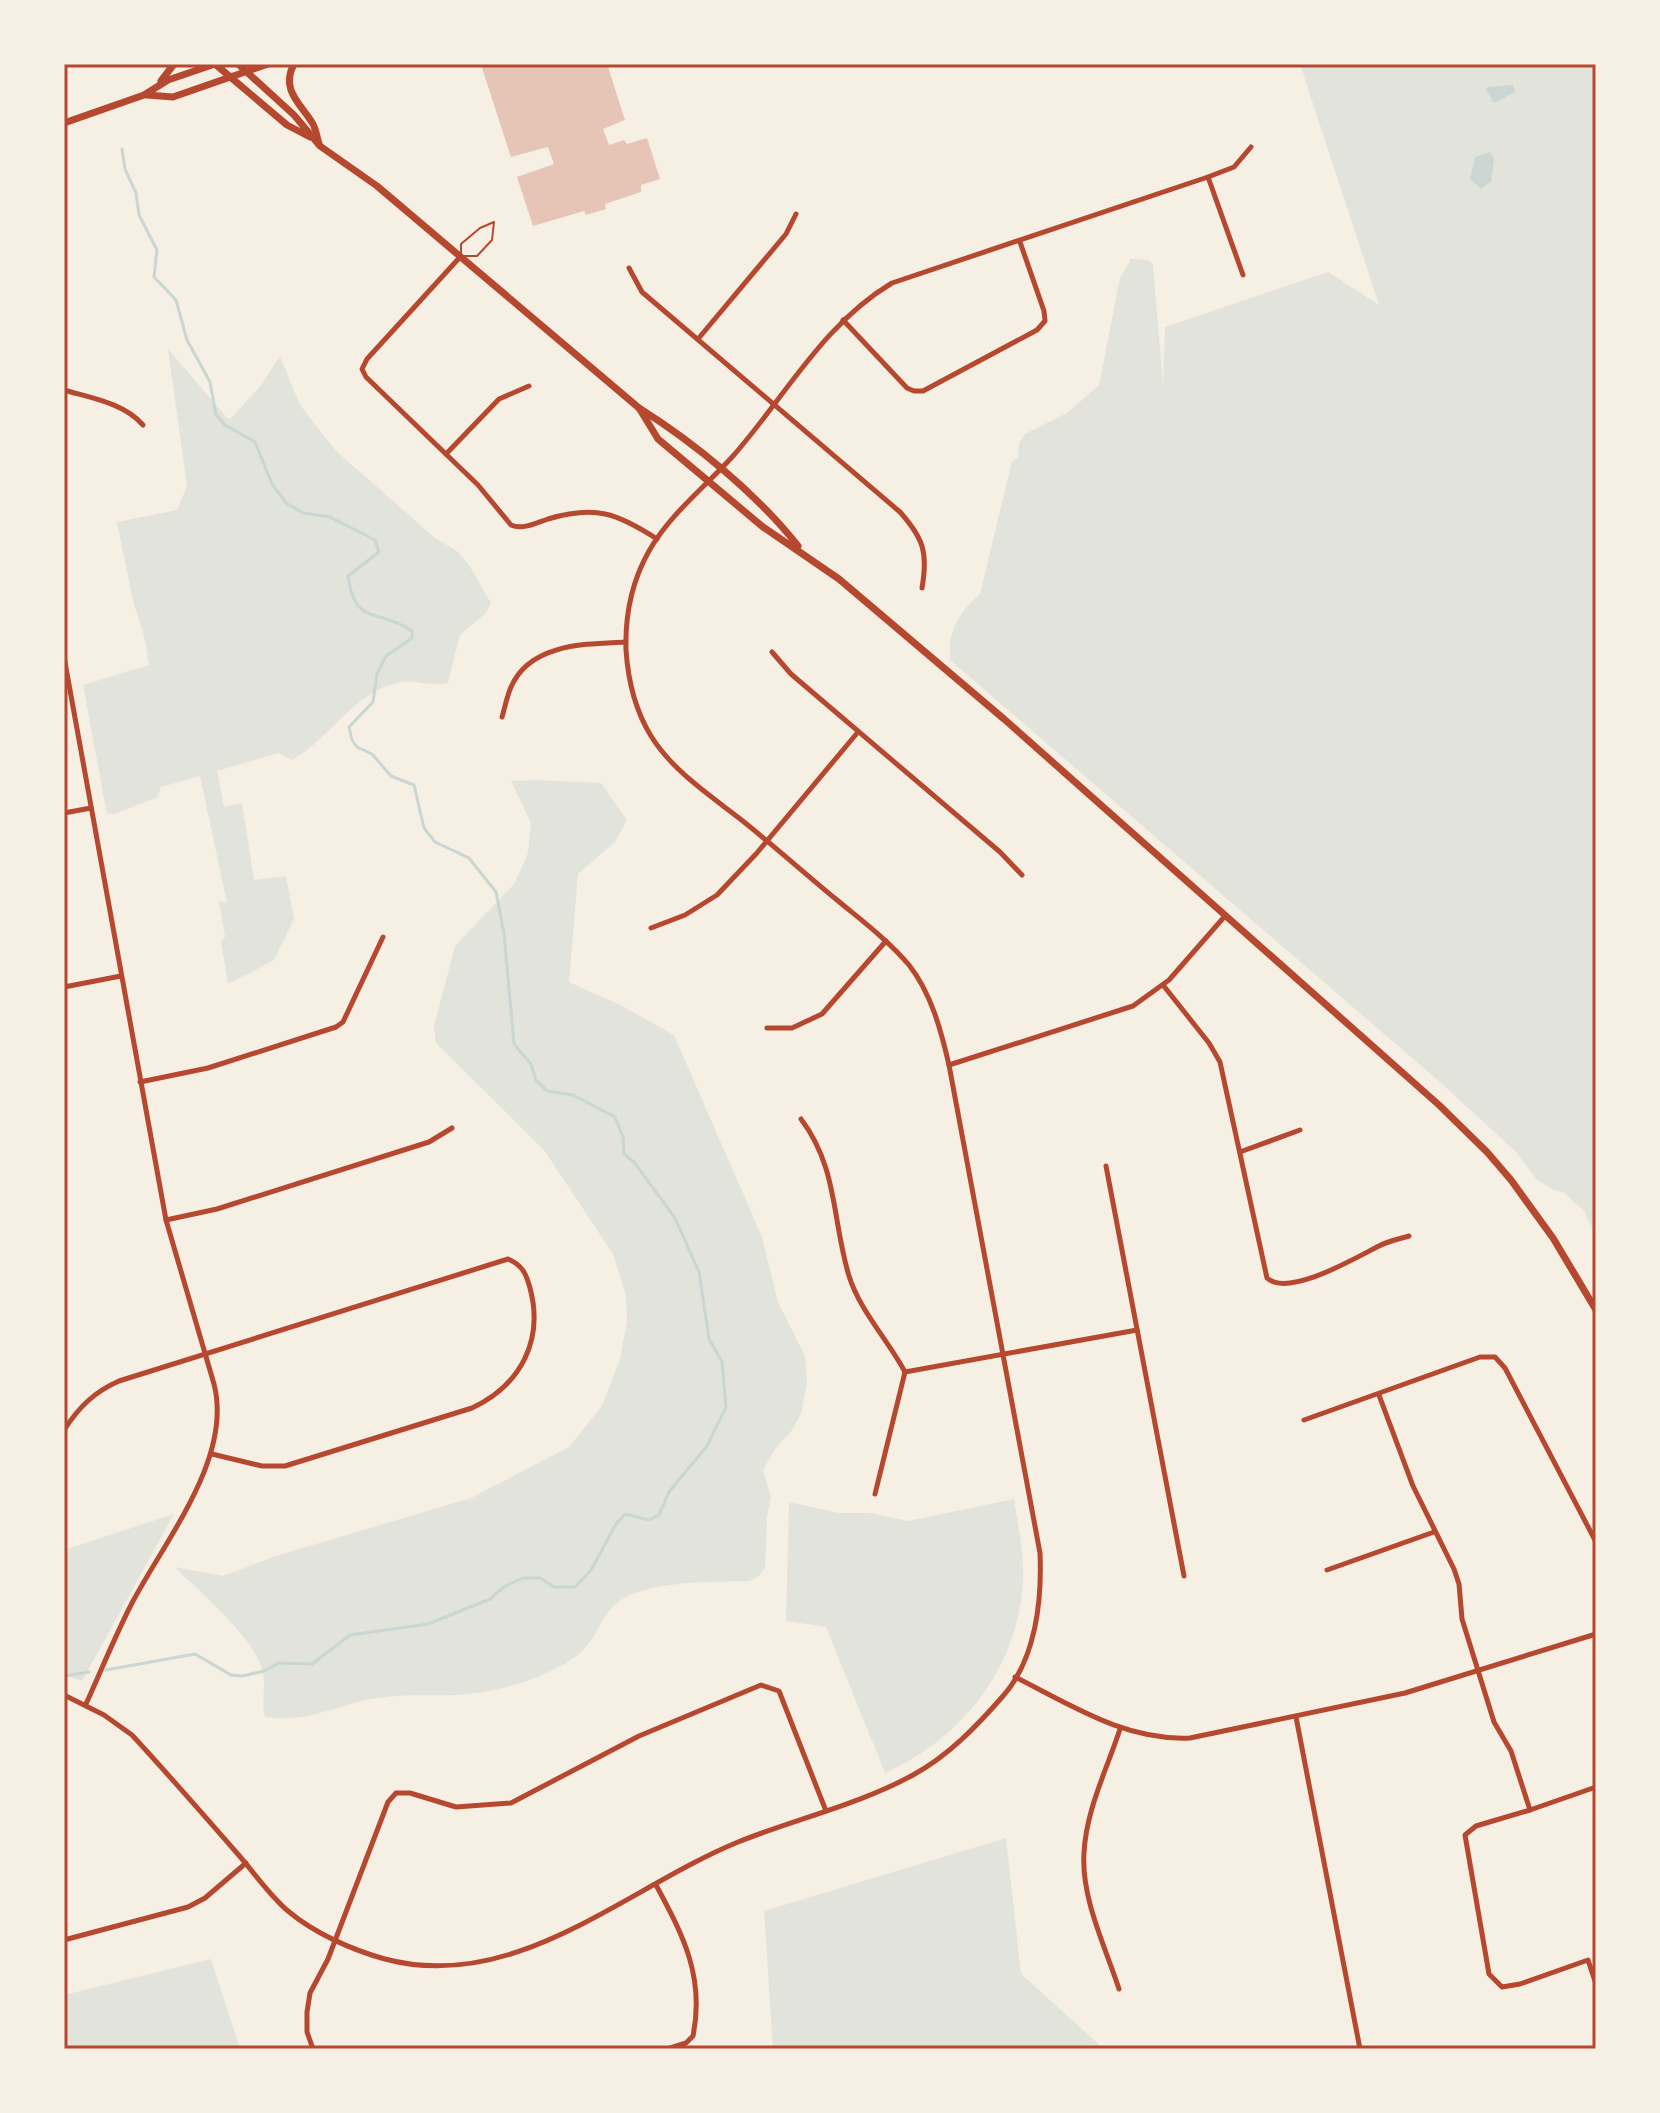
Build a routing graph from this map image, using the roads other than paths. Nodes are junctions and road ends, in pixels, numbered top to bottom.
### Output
1 (174, 64) edge
2 (215, 64) edge
3 (238, 64) edge
4 (268, 64) edge
5 (294, 64) edge
6 (245, 72) junction
7 (230, 77) junction
8 (144, 95) junction
9 (127, 101) junction
10 (64, 123) edge
11 (312, 138) junction
12 (320, 146) junction
13 (1251, 147) dead end
14 (1208, 177) junction
15 (796, 214) dead end
16 (1020, 242) junction
17 (461, 256) junction
18 (629, 268) dead end
19 (1243, 275) dead end
20 (843, 320) junction
21 (698, 339) junction
22 (529, 386) dead end
23 (64, 390) edge
24 (774, 403) junction
25 (639, 408) junction
26 (143, 425) dead end
27 (446, 454) junction
28 (719, 469) junction
29 (707, 481) junction
30 (657, 539) junction
31 (803, 552) junction
32 (922, 588) dead end
33 (626, 642) junction
34 (772, 652) dead end
35 (64, 657) edge
36 (65, 668) edge
37 (502, 717) dead end
38 (858, 732) junction
39 (91, 808) junction
40 (64, 813) edge
41 (767, 841) junction
42 (1022, 875) dead end
43 (1225, 916) junction
44 (651, 928) dead end
45 (383, 937) dead end
46 (886, 941) junction
47 (121, 976) junction
48 (1163, 985) junction
49 (64, 987) edge
50 (767, 1028) dead end
51 (949, 1065) junction
52 (140, 1082) junction
53 (801, 1119) dead end
54 (452, 1128) dead end
55 (1300, 1130) dead end
56 (1240, 1152) junction
57 (1106, 1166) dead end
58 (166, 1220) junction
59 (1409, 1236) dead end
60 (1596, 1310) edge
61 (1137, 1330) junction
62 (1003, 1354) junction
63 (205, 1355) junction
64 (905, 1372) junction
65 (1379, 1395) junction
66 (1304, 1420) dead end
67 (64, 1430) edge
68 (212, 1454) junction
69 (875, 1494) dead end
70 (1434, 1532) junction
71 (1596, 1542) edge
72 (1327, 1570) dead end
73 (1184, 1576) dead end
74 (1596, 1634) edge
75 (1480, 1671) junction
76 (1015, 1677) junction
77 (64, 1695) edge
78 (86, 1704) junction
79 (1296, 1717) junction
80 (1120, 1729) junction
81 (1596, 1787) edge
82 (1530, 1810) junction
83 (826, 1811) junction
84 (246, 1863) junction
85 (656, 1885) junction
86 (335, 1939) junction
87 (64, 1940) edge
88 (1596, 1957) edge
89 (1588, 1960) junction
90 (1596, 1984) edge
91 (1119, 1989) dead end
92 (313, 2049) edge
93 (667, 2049) edge
94 (1360, 2049) edge

1 - 9 main road
2 - 7 main road
2 - 8 main road
3 - 6 main road
4 - 6 main road
5 - 12 main road
6 - 7 main road
6 - 11 main road
7 - 8 main road
7 - 11 main road
8 - 9 main road
9 - 10 main road
11 - 12 main road
12 - 17 main road
13 - 14 street
14 - 16 street
14 - 19 street
15 - 21 street
16 - 20 street
16 - 20 street
17 - 17 lane
17 - 25 main road
17 - 27 street
18 - 21 street
20 - 24 street
21 - 24 street
22 - 27 street
23 - 26 street
24 - 28 street
24 - 32 street
25 - 28 main road
25 - 29 main road
27 - 30 street
28 - 29 street
28 - 31 main road
29 - 30 street
29 - 31 main road
30 - 33 street
31 - 43 main road
33 - 37 street
33 - 41 street
34 - 38 street
35 - 36 street
36 - 39 street
38 - 41 street
38 - 42 street
39 - 40 street
39 - 47 street
41 - 44 street
41 - 46 street
43 - 48 street
43 - 60 main road
45 - 52 street
46 - 50 street
46 - 51 street
47 - 49 street
47 - 52 street
48 - 51 street
48 - 56 street
51 - 62 street
52 - 58 street
53 - 64 street
54 - 58 street
55 - 56 street
56 - 59 street
57 - 61 street
58 - 63 street
61 - 62 street
61 - 73 street
62 - 64 street
62 - 76 street
63 - 67 street
63 - 68 street
63 - 68 street
64 - 69 street
65 - 66 street
65 - 70 street
65 - 71 street
68 - 78 street
70 - 72 street
70 - 75 street
74 - 75 street
75 - 79 street
75 - 82 street
76 - 80 street
76 - 83 street
77 - 78 street
78 - 84 street
79 - 80 street
79 - 94 street
80 - 91 street
81 - 82 street
82 - 89 street
83 - 85 street
83 - 86 street
84 - 86 street
84 - 87 street
85 - 86 street
85 - 93 street
86 - 92 street
88 - 89 street
89 - 90 street

